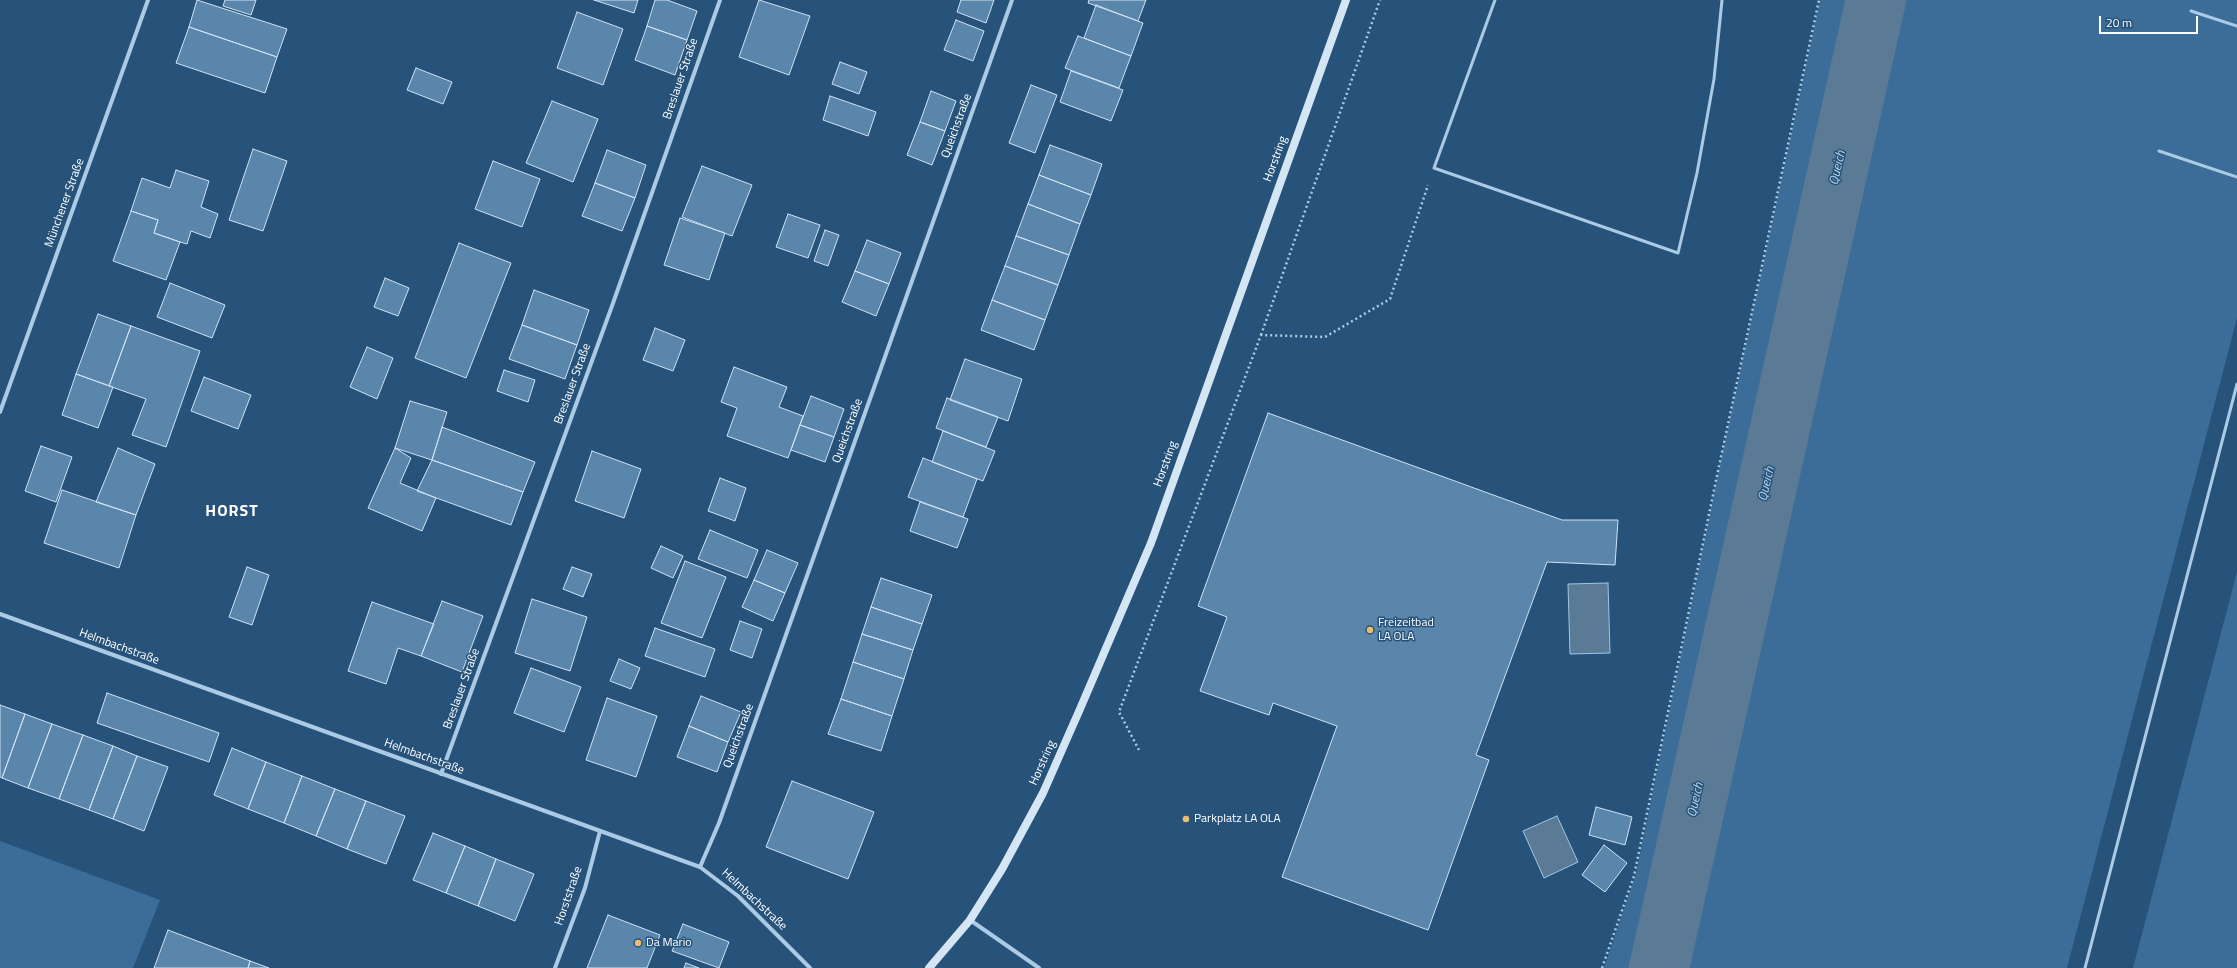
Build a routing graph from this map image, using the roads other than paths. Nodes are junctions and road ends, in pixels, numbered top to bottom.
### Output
1 (148, 0) edge
2 (720, 0) edge
3 (1012, 0) edge
4 (1346, 0) edge
5 (1495, 0) edge
6 (1722, 0) edge
7 (2191, 11) dead end
8 (2237, 26) edge
9 (2159, 151) dead end
10 (2237, 177) edge
11 (2237, 384) edge
12 (0, 412) edge
13 (0, 614) edge
14 (441, 774) junction
15 (600, 831) junction
16 (700, 867) junction
17 (970, 920) junction
18 (555, 968) edge
19 (810, 968) edge
20 (929, 968) edge
21 (1039, 968) edge
22 (2085, 968) edge

1 - 12 street, Münchener Straße
2 - 14 street, Breslauer Straße
3 - 16 street, Queichstraße
4 - 17 street, Horstring
5 - 6 lane
7 - 8 lane
9 - 10 lane
11 - 22 lane
13 - 14 street, Helmbachstraße
14 - 15 street, Helmbachstraße
15 - 16 street, Helmbachstraße
15 - 18 street, Horststraße
16 - 19 street, Helmbachstraße
17 - 20 street
17 - 21 street

